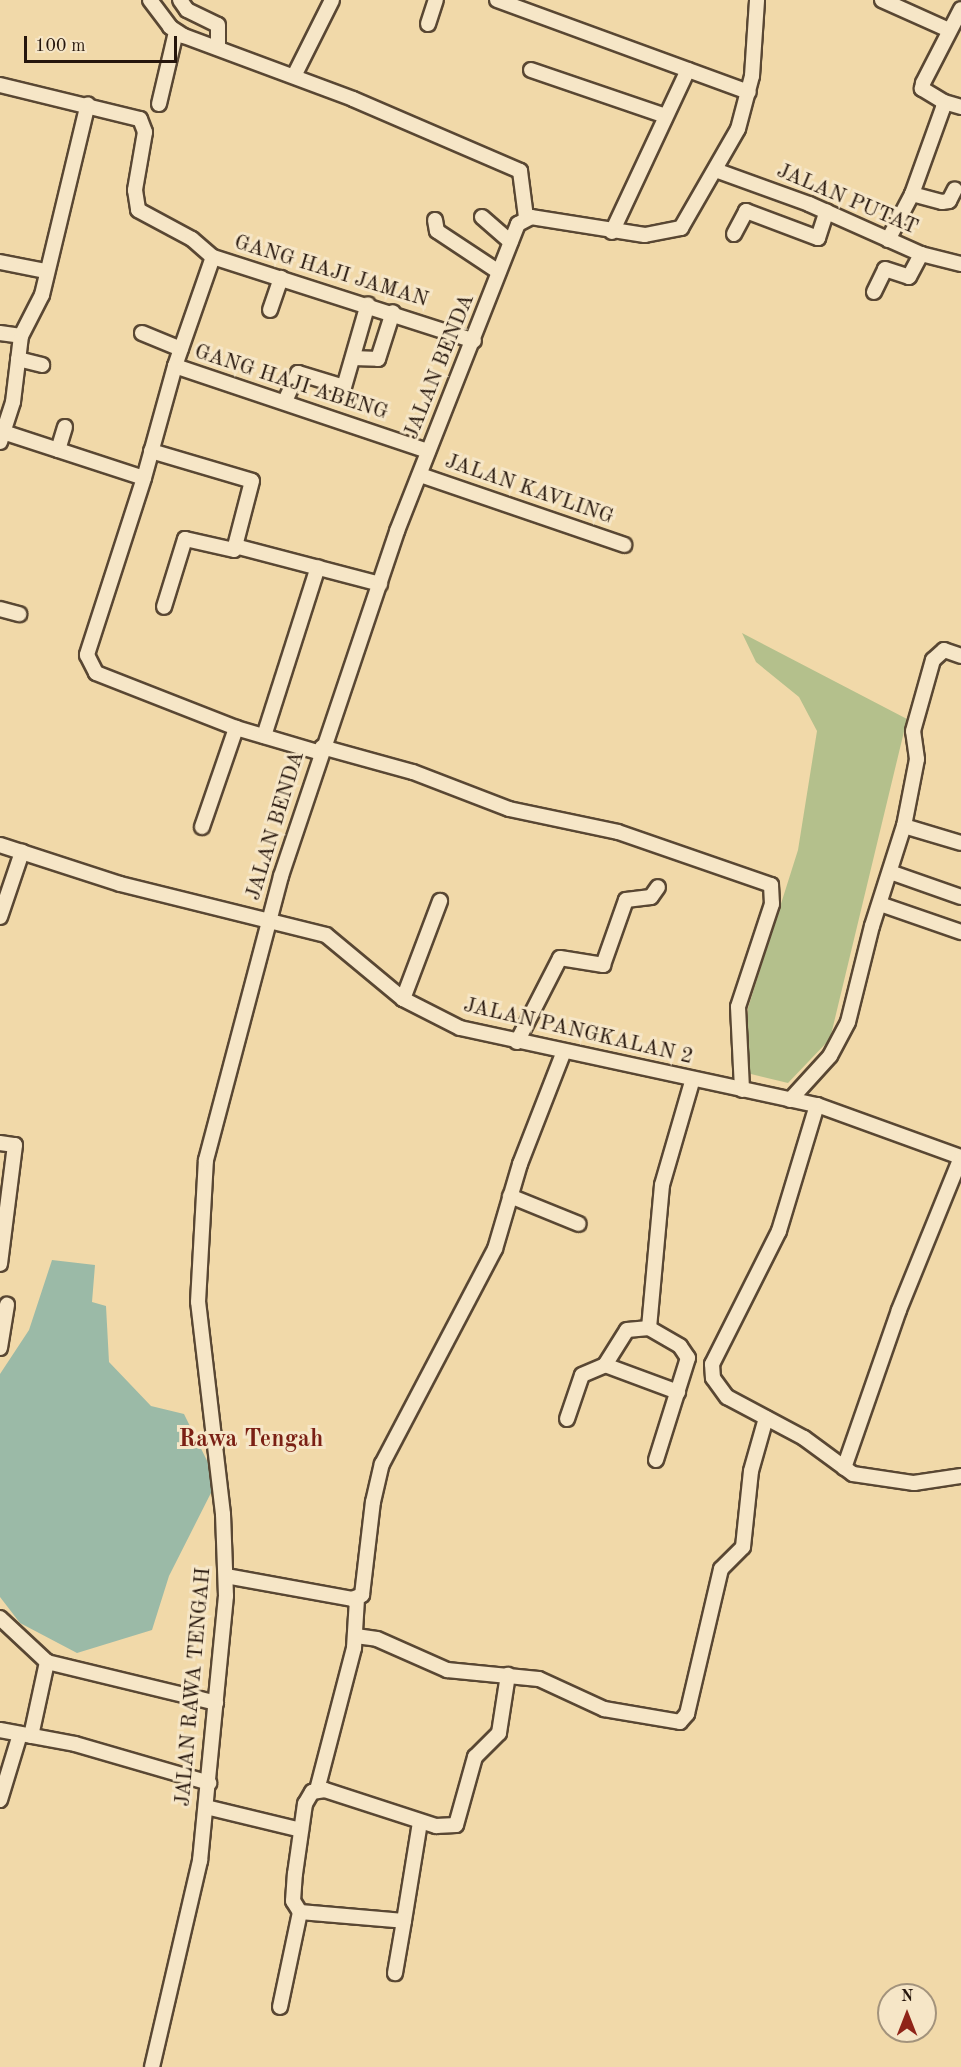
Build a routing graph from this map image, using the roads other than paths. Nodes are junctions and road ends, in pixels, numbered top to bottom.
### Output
1 (150, 0) edge
2 (180, 0) edge
3 (332, 0) edge
4 (436, 0) edge
5 (497, 0) edge
6 (757, 0) edge
7 (882, 0) edge
8 (961, 9) edge
9 (428, 24) dead end
10 (949, 30) junction
11 (176, 32) junction
12 (218, 48) junction
13 (531, 70) dead end
14 (688, 70) junction
15 (294, 76) junction
16 (0, 85) edge
17 (749, 92) junction
18 (944, 102) junction
19 (88, 104) junction
20 (159, 104) dead end
21 (961, 107) edge
22 (665, 116) junction
23 (718, 171) junction
24 (955, 189) dead end
25 (912, 194) junction
26 (827, 211) junction
27 (482, 217) dead end
28 (526, 218) junction
29 (435, 220) dead end
30 (612, 232) junction
31 (734, 234) dead end
32 (888, 240) junction
33 (511, 242) junction
34 (921, 254) junction
35 (213, 257) junction
36 (0, 262) edge
37 (961, 264) edge
38 (46, 272) junction
39 (499, 272) junction
40 (281, 278) junction
41 (874, 292) dead end
42 (368, 303) junction
43 (270, 310) dead end
44 (393, 312) junction
45 (0, 333) edge
46 (142, 333) dead end
47 (21, 336) junction
48 (474, 341) junction
49 (181, 349) junction
50 (352, 358) junction
51 (18, 359) junction
52 (42, 365) dead end
53 (175, 366) junction
54 (285, 401) junction
55 (64, 427) dead end
56 (1, 435) edge
57 (58, 450) junction
58 (151, 451) junction
59 (428, 451) junction
60 (420, 475) junction
61 (144, 478) junction
62 (624, 545) dead end
63 (235, 546) junction
64 (318, 567) junction
65 (380, 584) junction
66 (164, 607) dead end
67 (0, 609) edge
68 (19, 614) dead end
69 (961, 656) edge
70 (236, 728) junction
71 (264, 736) junction
72 (322, 750) junction
73 (904, 826) junction
74 (202, 827) dead end
75 (961, 843) edge
76 (0, 845) edge
77 (22, 852) junction
78 (890, 872) junction
79 (658, 887) dead end
80 (961, 897) edge
81 (440, 902) dead end
82 (880, 904) junction
83 (0, 917) edge
84 (269, 918) junction
85 (961, 932) edge
86 (403, 999) junction
87 (517, 1042) junction
88 (564, 1051) junction
89 (692, 1082) junction
90 (742, 1090) junction
91 (790, 1100) junction
92 (817, 1105) junction
93 (0, 1143) edge
94 (961, 1157) edge
95 (510, 1196) junction
96 (579, 1224) dead end
97 (0, 1264) edge
98 (7, 1305) dead end
99 (649, 1328) junction
100 (0, 1348) edge
101 (605, 1365) junction
102 (678, 1392) junction
103 (766, 1418) junction
104 (567, 1419) dead end
105 (656, 1460) dead end
106 (844, 1468) junction
107 (961, 1476) edge
108 (226, 1576) junction
109 (357, 1599) junction
110 (0, 1617) edge
111 (356, 1636) junction
112 (47, 1662) junction
113 (507, 1675) junction
114 (216, 1703) junction
115 (0, 1730) edge
116 (25, 1735) junction
117 (209, 1783) junction
118 (317, 1790) junction
119 (0, 1800) edge
120 (206, 1808) junction
121 (420, 1822) junction
122 (301, 1830) junction
123 (300, 1912) junction
124 (404, 1922) junction
125 (395, 1973) dead end
126 (280, 2007) dead end
127 (153, 2067) edge

1 - 11 street
2 - 12 street
3 - 15 street
4 - 9 street
5 - 14 street
6 - 17 street
7 - 10 street
8 - 10 street
10 - 18 street
11 - 12 street
11 - 20 street
12 - 15 street
13 - 22 street
14 - 17 street
14 - 22 street
15 - 28 street
16 - 19 street, GANG HAJI JAMAN
17 - 23 street
18 - 21 street
18 - 25 street
19 - 35 street, GANG HAJI JAMAN
19 - 38 street
22 - 30 street
23 - 26 street, JALAN PUTAT
23 - 30 street
24 - 25 street
25 - 32 street
26 - 31 street
26 - 32 street, JALAN PUTAT
27 - 33 street
28 - 30 street
28 - 33 street, JALAN BENDA
29 - 39 street
32 - 34 street, JALAN PUTAT
33 - 39 street, JALAN BENDA
34 - 37 street, JALAN PUTAT
34 - 41 street
35 - 40 street, GANG HAJI JAMAN
35 - 49 street
36 - 38 street
38 - 47 street
39 - 48 street, JALAN BENDA
40 - 42 street, GANG HAJI JAMAN
40 - 43 street
42 - 44 street, GANG HAJI JAMAN
42 - 50 street
44 - 48 street, GANG HAJI JAMAN
44 - 50 street
45 - 47 street
46 - 49 street
47 - 51 street
48 - 59 street, JALAN BENDA
49 - 53 street
50 - 54 street
51 - 52 street
51 - 56 street
53 - 54 street, GANG HAJI ABENG
53 - 58 street
54 - 59 street, GANG HAJI ABENG
55 - 57 street
56 - 57 street
57 - 61 street
58 - 61 street
58 - 63 street
59 - 60 street, JALAN BENDA
60 - 62 street, JALAN KAVLING
60 - 65 street, JALAN BENDA
61 - 70 street
63 - 64 street
63 - 66 street
64 - 65 street
64 - 71 street
65 - 72 street, JALAN BENDA
67 - 68 street
69 - 73 street
70 - 71 street
70 - 74 street
71 - 72 street
72 - 84 street, JALAN BENDA
72 - 90 street
73 - 75 street
73 - 78 street
76 - 77 street, JALAN PANGKALAN 2
77 - 83 street
77 - 84 street, JALAN PANGKALAN 2
78 - 80 street
78 - 82 street
79 - 87 street
81 - 86 street
82 - 85 street
82 - 91 street
84 - 86 street, JALAN PANGKALAN 2
84 - 108 street, JALAN RAWA TENGAH
86 - 87 street, JALAN PANGKALAN 2
87 - 88 street, JALAN PANGKALAN 2
88 - 89 street, JALAN PANGKALAN 2
88 - 95 street
89 - 90 street, JALAN PANGKALAN 2
89 - 99 street
90 - 91 street, JALAN PANGKALAN 2
91 - 92 street, JALAN PANGKALAN 2
92 - 94 street, JALAN PANGKALAN 2
92 - 103 street
93 - 97 street
94 - 106 street
95 - 96 street
95 - 109 street
98 - 100 street
99 - 101 street
99 - 102 street
101 - 102 street
101 - 104 street
102 - 105 street
103 - 106 street
103 - 113 street
106 - 107 street
108 - 109 street
108 - 114 street, JALAN RAWA TENGAH
109 - 111 street
110 - 112 street
111 - 113 street
111 - 118 street
112 - 114 street
112 - 116 street
113 - 121 street
114 - 117 street, JALAN RAWA TENGAH
115 - 116 street
116 - 117 street
116 - 119 street
117 - 120 street, JALAN RAWA TENGAH
118 - 121 street
118 - 122 street
120 - 122 street
120 - 127 street, JALAN RAWA TENGAH
121 - 124 street
122 - 123 street
123 - 124 street
123 - 126 street
124 - 125 street

